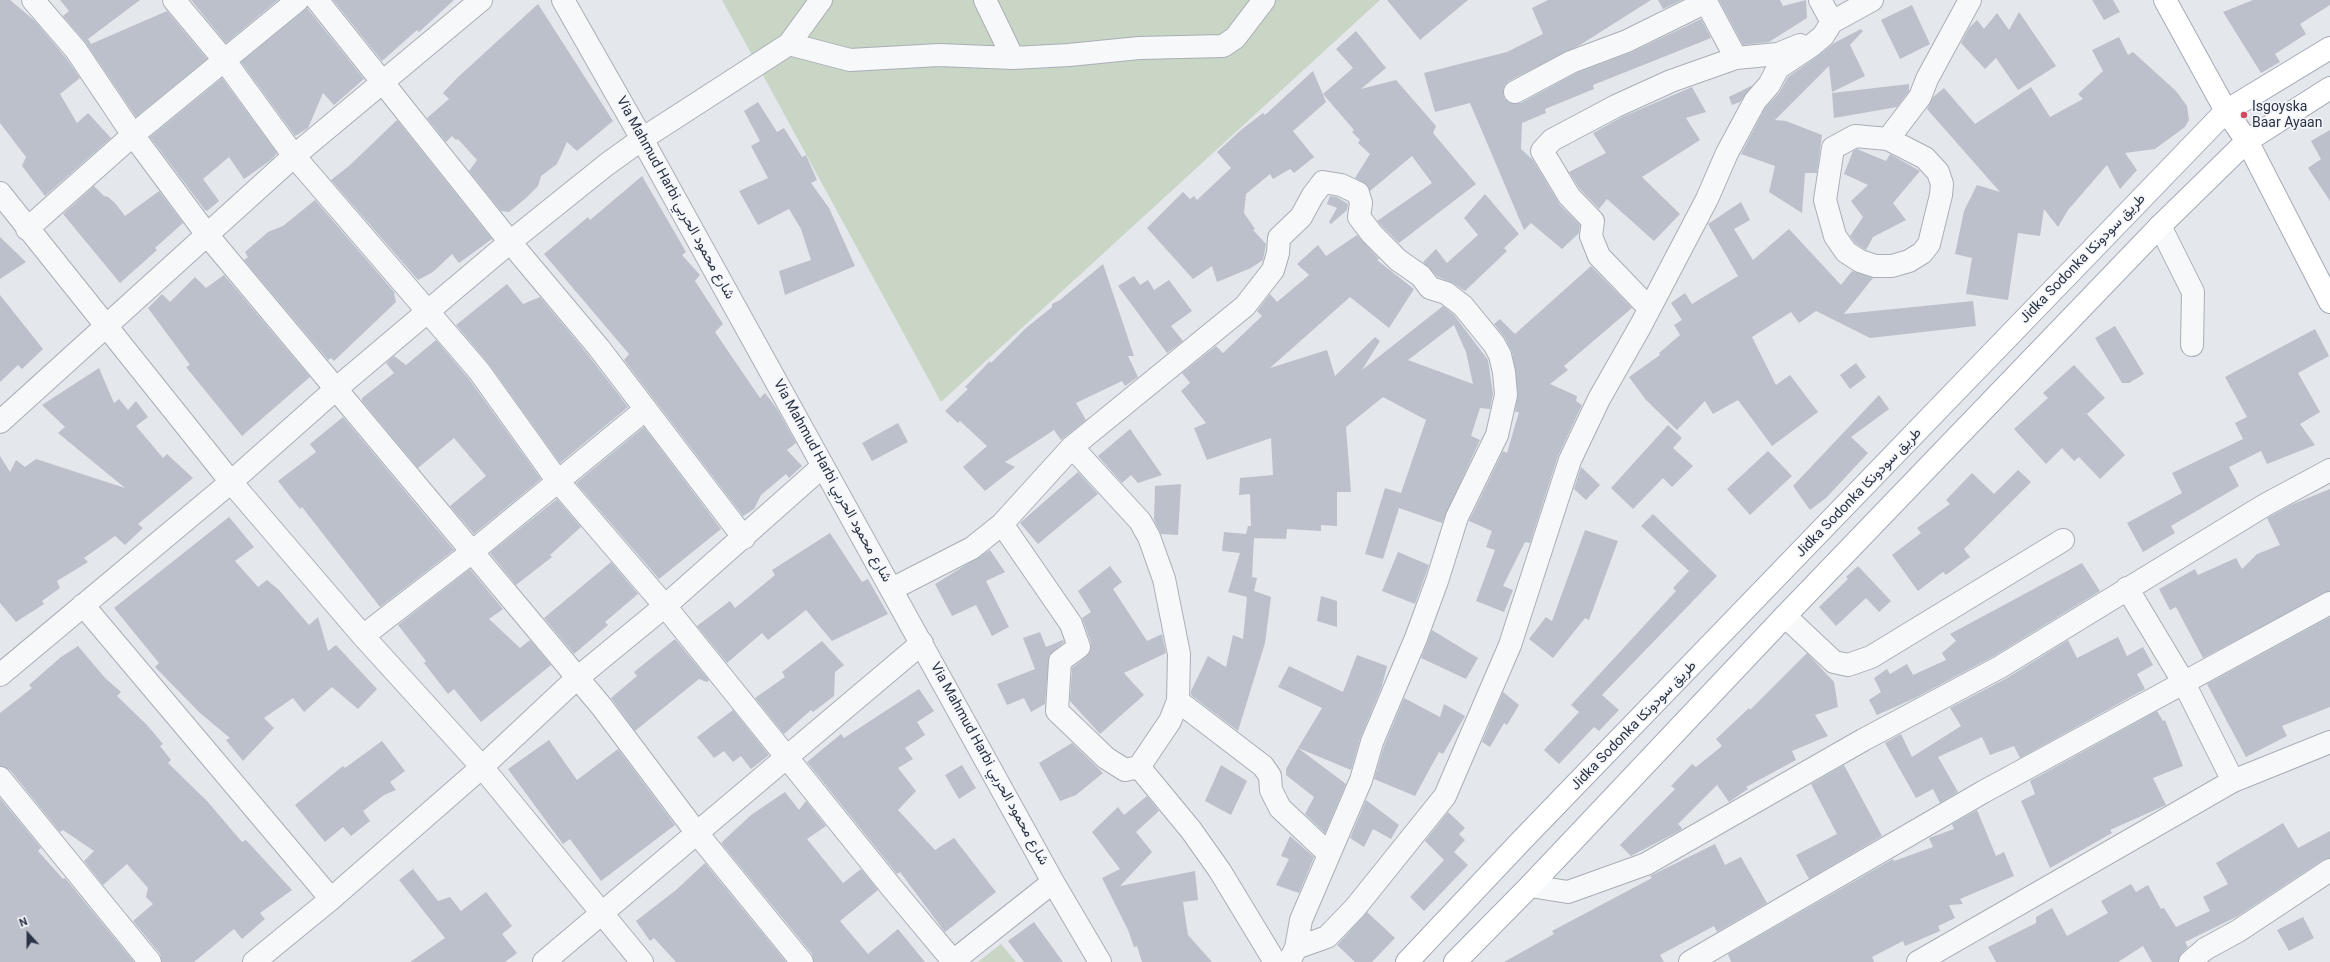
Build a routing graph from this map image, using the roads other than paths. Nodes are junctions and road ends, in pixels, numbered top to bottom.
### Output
1 (33, 0) edge
2 (174, 0) edge
3 (298, 0) edge
4 (317, 0) edge
5 (481, 0) edge
6 (563, 0) edge
7 (821, 0) edge
8 (985, 0) edge
9 (1264, 0) edge
10 (1820, 0) edge
11 (1872, 0) edge
12 (1970, 0) edge
13 (2165, 0) edge
14 (1705, 1) edge
15 (1827, 29) junction
16 (789, 44) junction
17 (2330, 48) edge
18 (1013, 58) junction
19 (1736, 58) junction
20 (225, 61) junction
21 (382, 82) junction
22 (2330, 88) edge
23 (1515, 92) dead end
24 (2226, 111) junction
25 (133, 134) junction
26 (642, 138) junction
27 (1888, 139) junction
28 (2247, 140) junction
29 (294, 156) junction
30 (0, 193) edge
31 (2160, 226) junction
32 (27, 229) junction
33 (208, 236) junction
34 (510, 242) junction
35 (2330, 302) edge
36 (1650, 308) junction
37 (428, 313) junction
38 (105, 325) junction
39 (2192, 345) dead end
40 (337, 388) junction
41 (646, 409) junction
42 (1, 420) edge
43 (1072, 447) junction
44 (823, 466) junction
45 (2330, 470) edge
46 (557, 480) junction
47 (231, 482) junction
48 (1002, 524) junction
49 (744, 538) junction
50 (2063, 540) dead end
51 (472, 552) junction
52 (2127, 588) junction
53 (892, 589) junction
54 (2330, 604) edge
55 (83, 605) junction
56 (665, 606) junction
57 (1785, 616) junction
58 (363, 636) junction
59 (922, 643) junction
60 (0, 675) edge
61 (576, 679) junction
62 (2184, 683) junction
63 (1178, 701) junction
64 (2330, 742) edge
65 (1611, 750) junction
66 (787, 756) junction
67 (1138, 766) junction
68 (482, 767) junction
69 (1636, 773) junction
70 (0, 778) edge
71 (2233, 781) junction
72 (696, 832) junction
73 (1328, 853) junction
74 (2330, 870) edge
75 (1053, 882) junction
76 (1530, 886) junction
77 (331, 899) junction
78 (603, 914) junction
79 (1292, 955) edge
80 (952, 961) edge
81 (150, 962) edge
82 (254, 962) edge
83 (544, 962) edge
84 (642, 962) edge
85 (802, 962) edge
86 (1100, 962) edge
87 (1275, 962) edge
88 (1407, 962) edge
89 (1455, 962) edge
90 (1690, 962) edge
91 (1918, 962) edge
92 (2190, 962) edge

1 - 25 street
2 - 20 street
3 - 20 street
4 - 21 street
5 - 21 street
6 - 26 street, Via Mahmud Harbi شارع محمود الحربي
7 - 16 street
8 - 18 street
9 - 18 street
10 - 15 street
11 - 15 street
12 - 27 street
13 - 24 main road
14 - 19 street
14 - 23 street
15 - 19 street
15 - 36 street
16 - 18 street
16 - 26 street
17 - 24 main road, Jidka Sodonka طريق سودونكا
19 - 36 street
20 - 25 street
20 - 29 street
21 - 29 street
21 - 34 street
22 - 28 main road
24 - 28 main road
24 - 65 main road, Jidka Sodonka طريق سودونكا
25 - 32 street
25 - 33 street
26 - 34 street
26 - 44 street, Via Mahmud Harbi شارع محمود الحربي
27 - 27 street
28 - 31 main road
28 - 35 main road
29 - 33 street
29 - 37 street
30 - 32 street
31 - 39 street
31 - 57 main road
32 - 38 street
33 - 38 street
33 - 40 street
34 - 37 street
34 - 41 street
36 - 79 street
37 - 40 street
37 - 46 street
38 - 42 street
38 - 47 street
40 - 47 street
40 - 51 street
41 - 46 street
41 - 49 street
43 - 48 street
43 - 63 street
43 - 73 street
44 - 49 street
44 - 53 street, Via Mahmud Harbi شارع محمود الحربي
45 - 52 street
46 - 51 street
46 - 56 street
47 - 55 street
47 - 58 street
48 - 53 street
48 - 67 street
49 - 56 street
50 - 57 street
51 - 58 street
51 - 61 street
52 - 62 street
52 - 76 street
53 - 59 street, Via Mahmud Harbi شارع محمود الحربي
54 - 62 street
55 - 60 street
55 - 77 street
56 - 61 street
56 - 66 street
57 - 69 main road
58 - 68 street
59 - 66 street
59 - 75 street, Via Mahmud Harbi شارع محمود الحربي
61 - 68 street
61 - 72 street
62 - 71 street
62 - 90 street
63 - 67 street
63 - 73 street
64 - 71 street
65 - 69 main road
65 - 88 main road, Jidka Sodonka طريق سودونكا
66 - 72 street
66 - 80 street
67 - 87 street
68 - 77 street
68 - 78 street
69 - 76 main road
70 - 81 street
71 - 91 street
72 - 78 street
72 - 85 street
73 - 79 street
74 - 92 street
75 - 80 street
75 - 86 street, Via Mahmud Harbi شارع محمود الحربي
76 - 89 main road
77 - 82 street
78 - 83 street
78 - 84 street

